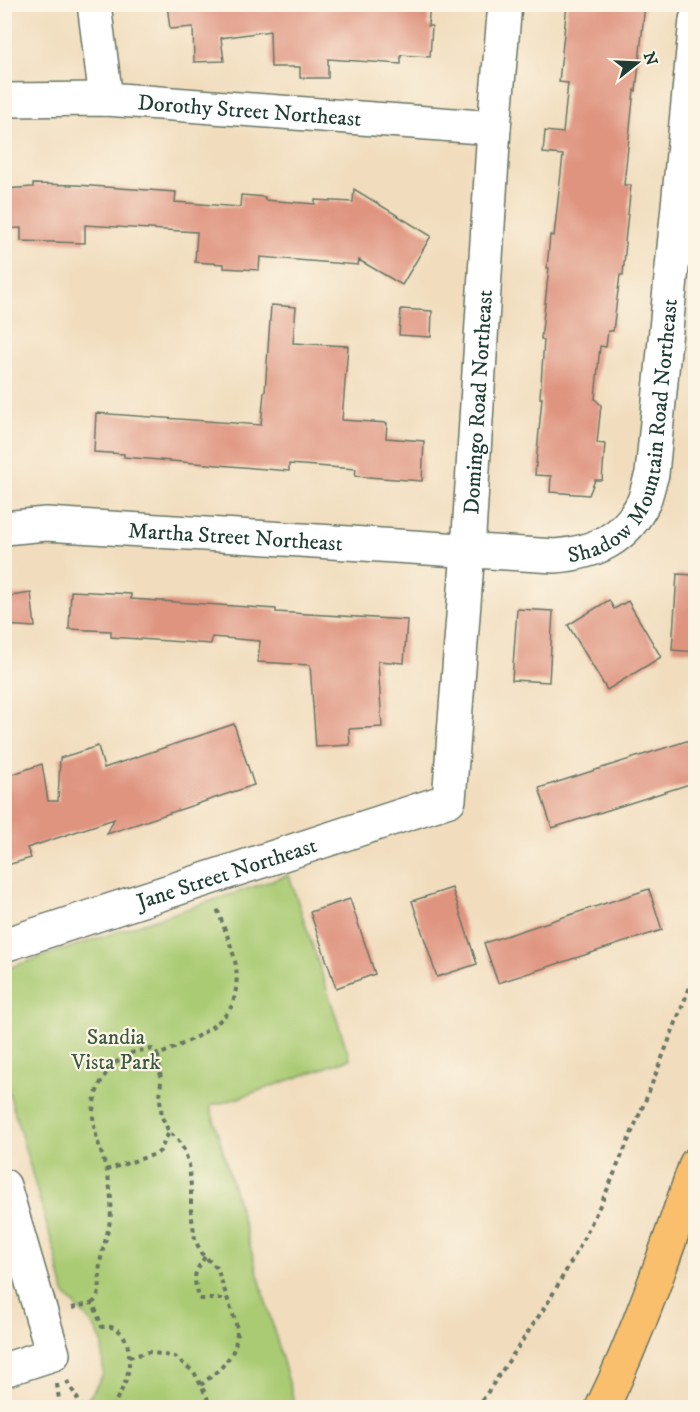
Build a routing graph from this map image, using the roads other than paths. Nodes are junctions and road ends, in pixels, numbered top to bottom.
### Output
1 (94, 4) edge
2 (505, 4) edge
3 (696, 20) edge
4 (106, 99) junction
5 (4, 100) edge
6 (494, 128) junction
7 (4, 528) edge
8 (468, 550) junction
9 (449, 800) joint
10 (4, 945) edge
11 (696, 1164) edge
12 (4, 1185) edge
13 (4, 1370) edge
14 (602, 1407) edge

1 - 4 street
2 - 6 street, Domingo Road Northeast
3 - 8 street, Shadow Mountain Road Northeast
4 - 5 street, Dorothy Street Northeast
4 - 6 street, Dorothy Street Northeast
6 - 8 street, Domingo Road Northeast
7 - 8 street, Martha Street Northeast
8 - 9 street, Domingo Road Northeast
9 - 10 street, Jane Street Northeast
11 - 14 highway
12 - 13 street

